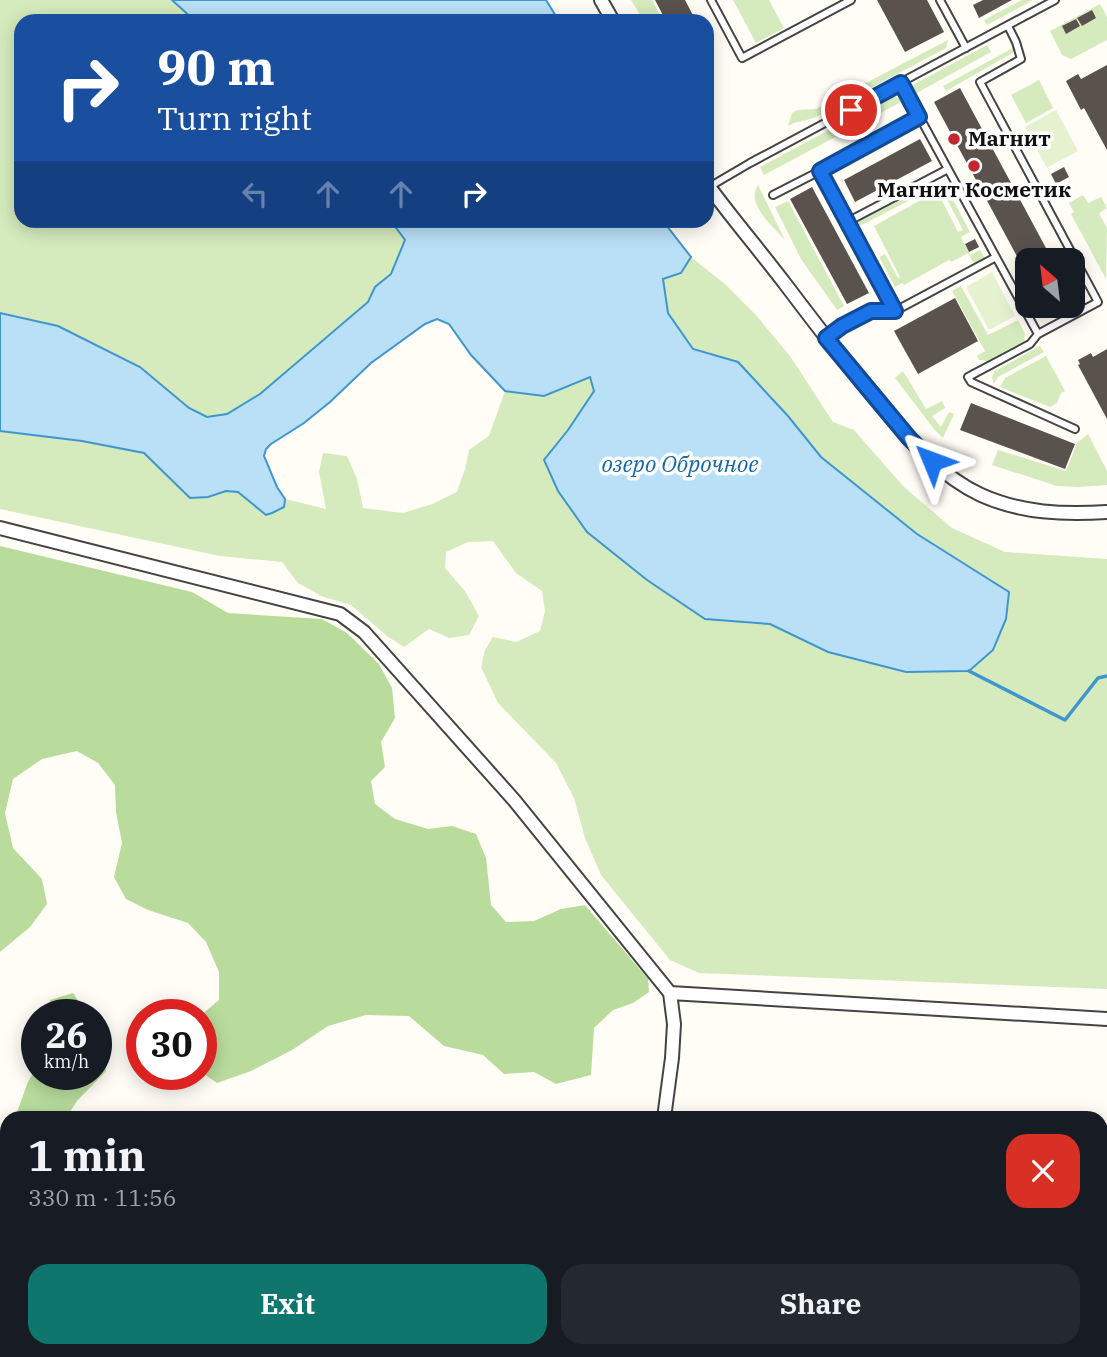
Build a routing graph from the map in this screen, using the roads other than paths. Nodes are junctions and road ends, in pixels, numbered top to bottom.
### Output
1 (711, 0) edge
2 (852, 0) edge
3 (940, 0) edge
4 (1055, 0) edge
5 (1008, 26) junction
6 (966, 48) junction
7 (901, 83) junction
8 (919, 117) junction
9 (947, 169) junction
10 (820, 171) junction
11 (714, 182) edge
12 (714, 193) edge
13 (774, 195) dead end
14 (847, 222) junction
15 (996, 257) junction
16 (1107, 297) edge
17 (1098, 302) junction
18 (895, 311) junction
19 (1038, 334) junction
20 (826, 338) junction
21 (1074, 429) dead end
22 (1107, 512) edge
23 (0, 528) edge
24 (670, 993) junction
25 (1107, 1019) edge
26 (665, 1111) edge

1 - 2 lane
3 - 6 lane
4 - 5 lane
5 - 6 lane
5 - 17 lane
6 - 7 lane
7 - 8 lane
7 - 11 lane
8 - 9 lane
8 - 10 lane
9 - 14 lane
9 - 15 lane
10 - 13 lane
10 - 14 lane
12 - 20 street
14 - 18 lane
15 - 18 lane
15 - 19 lane
16 - 17 lane
17 - 19 lane
18 - 20 lane
19 - 21 lane
20 - 22 street
23 - 24 street
24 - 25 street
24 - 26 street

